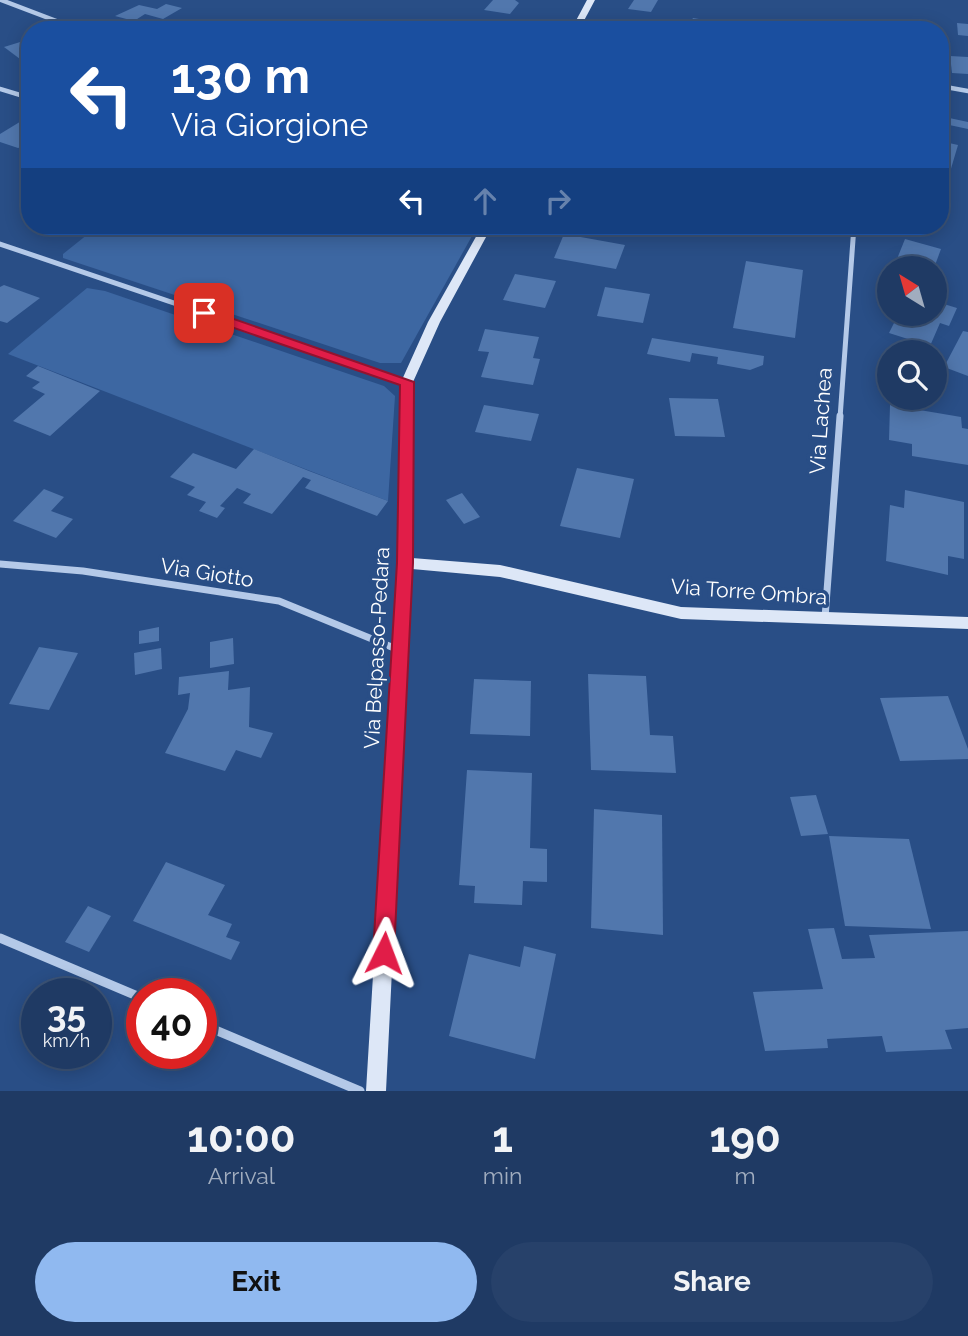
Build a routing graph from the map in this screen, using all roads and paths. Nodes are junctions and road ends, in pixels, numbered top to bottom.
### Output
1 (1, 0) edge
2 (591, 0) edge
3 (56, 21) edge
4 (580, 21) edge
5 (949, 88) edge
6 (0, 89) edge
7 (968, 91) edge
8 (21, 95) edge
9 (479, 235) edge
10 (853, 235) edge
11 (0, 244) edge
12 (407, 382) junction
13 (405, 563) junction
14 (0, 564) edge
15 (825, 618) junction
16 (968, 623) edge
17 (400, 650) junction
18 (0, 938) edge
19 (126, 991) edge
20 (217, 1031) edge
21 (360, 1091) edge
22 (376, 1091) edge

1 - 3 street
2 - 4 street
5 - 7 street
6 - 8 street
9 - 12 street, Via Belpasso-Pedara
10 - 15 street, Via Lachea
11 - 12 street
12 - 13 street, Via Belpasso-Pedara
13 - 15 street, Via Torre Ombra
13 - 17 street, Via Belpasso-Pedara
14 - 17 street, Via Giotto
15 - 16 street, Via Torre Ombra
17 - 22 street, Via Belpasso-Pedara
18 - 19 street
20 - 21 street

